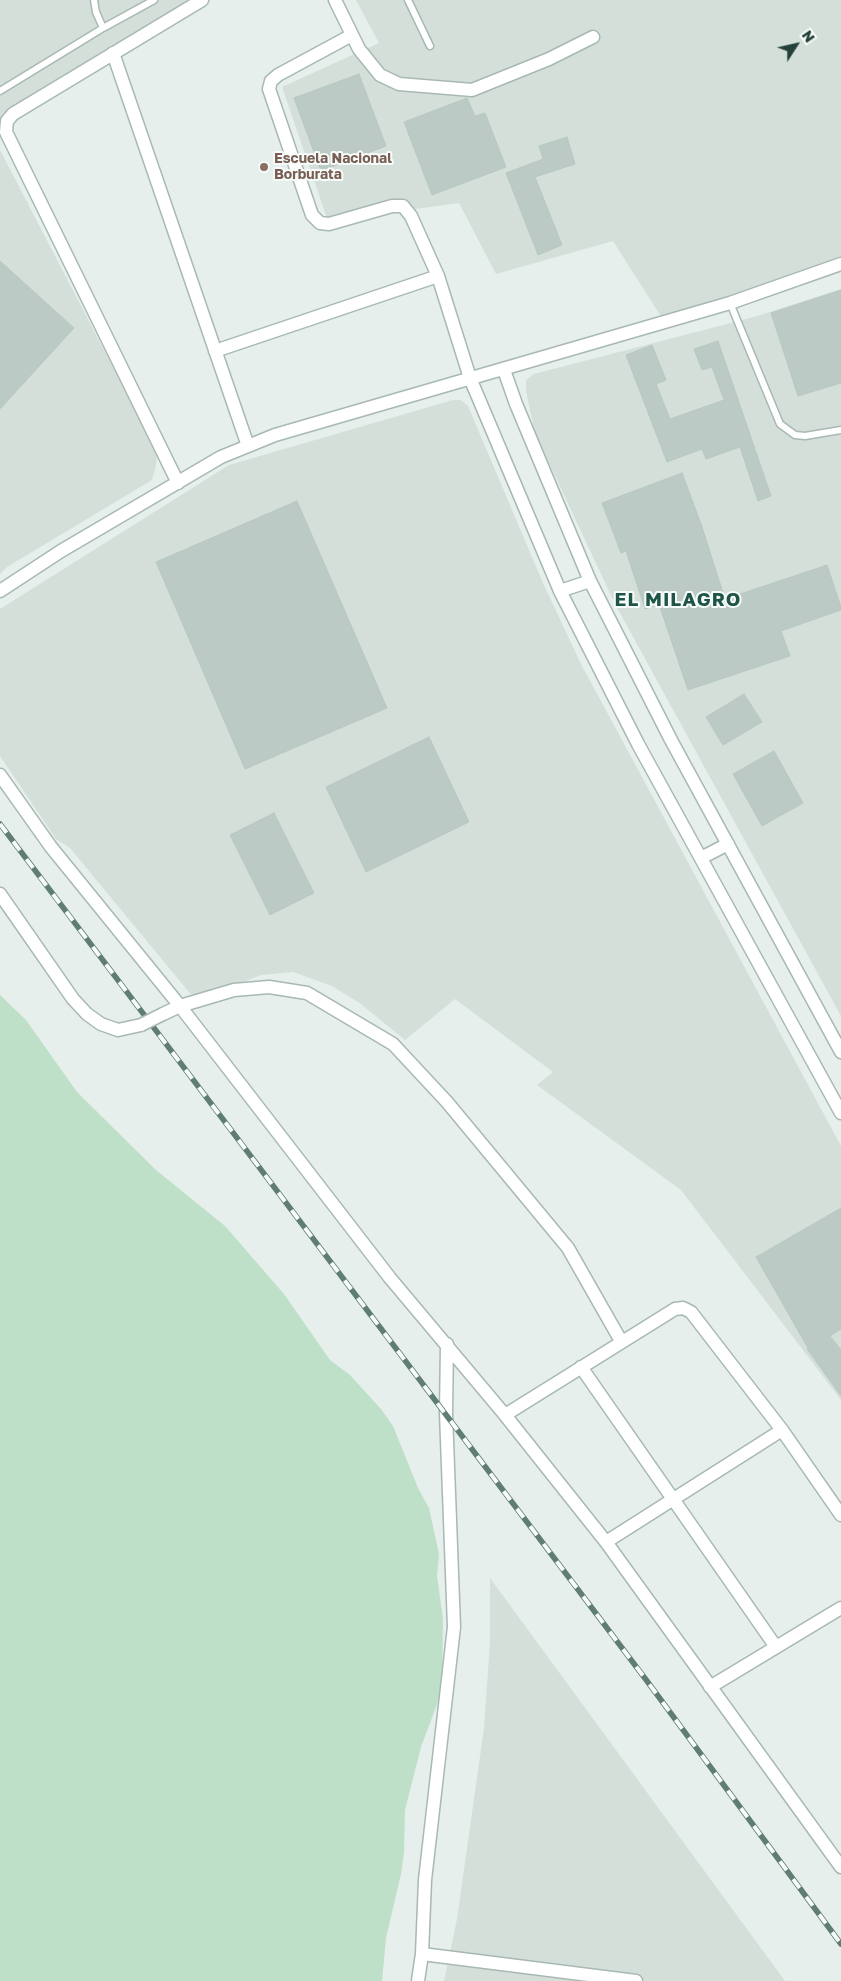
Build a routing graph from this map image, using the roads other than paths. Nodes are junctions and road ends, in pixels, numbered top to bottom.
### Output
1 (94, 0) edge
2 (154, 0) edge
3 (202, 0) edge
4 (335, 0) edge
5 (408, 0) edge
6 (104, 28) junction
7 (352, 35) junction
8 (593, 37) dead end
9 (430, 46) dead end
10 (113, 53) junction
11 (0, 91) edge
12 (841, 264) edge
13 (438, 276) junction
14 (730, 303) junction
15 (215, 351) junction
16 (504, 370) junction
17 (470, 378) junction
18 (841, 430) edge
19 (248, 446) junction
20 (178, 482) junction
21 (590, 581) junction
22 (0, 591) edge
23 (560, 591) junction
24 (0, 775) edge
25 (728, 844) junction
26 (701, 858) junction
27 (0, 894) edge
28 (180, 1006) junction
29 (841, 1052) edge
30 (837, 1096) edge
31 (841, 1113) edge
32 (621, 1342) junction
33 (447, 1344) junction
34 (581, 1367) junction
35 (505, 1415) junction
36 (782, 1430) junction
37 (672, 1500) junction
38 (841, 1515) edge
39 (606, 1542) junction
40 (841, 1608) edge
41 (776, 1647) junction
42 (710, 1687) junction
43 (841, 1867) edge
44 (422, 1954) junction
45 (418, 1981) edge
46 (636, 1981) edge

1 - 6 lane
2 - 6 lane
3 - 10 street
4 - 7 street
5 - 9 lane
6 - 11 lane
7 - 8 street
7 - 13 street
10 - 15 street
10 - 20 street
12 - 14 street
13 - 15 street
13 - 17 street
14 - 16 street
14 - 18 lane
15 - 19 street
16 - 17 street
16 - 21 street
17 - 19 street
17 - 23 street
19 - 20 street
20 - 22 street
21 - 23 street
21 - 25 street
23 - 26 street
24 - 28 street
25 - 26 street
25 - 29 street
26 - 30 street
27 - 28 street, bridge
28 - 32 street
28 - 33 street
30 - 31 street
32 - 34 street
32 - 36 street
33 - 35 street
33 - 44 street
34 - 35 street
34 - 37 street
35 - 39 street
36 - 37 street
36 - 38 street
37 - 39 street
37 - 41 street
39 - 42 street
40 - 41 street
41 - 42 street
42 - 43 street
44 - 45 street
44 - 46 street

